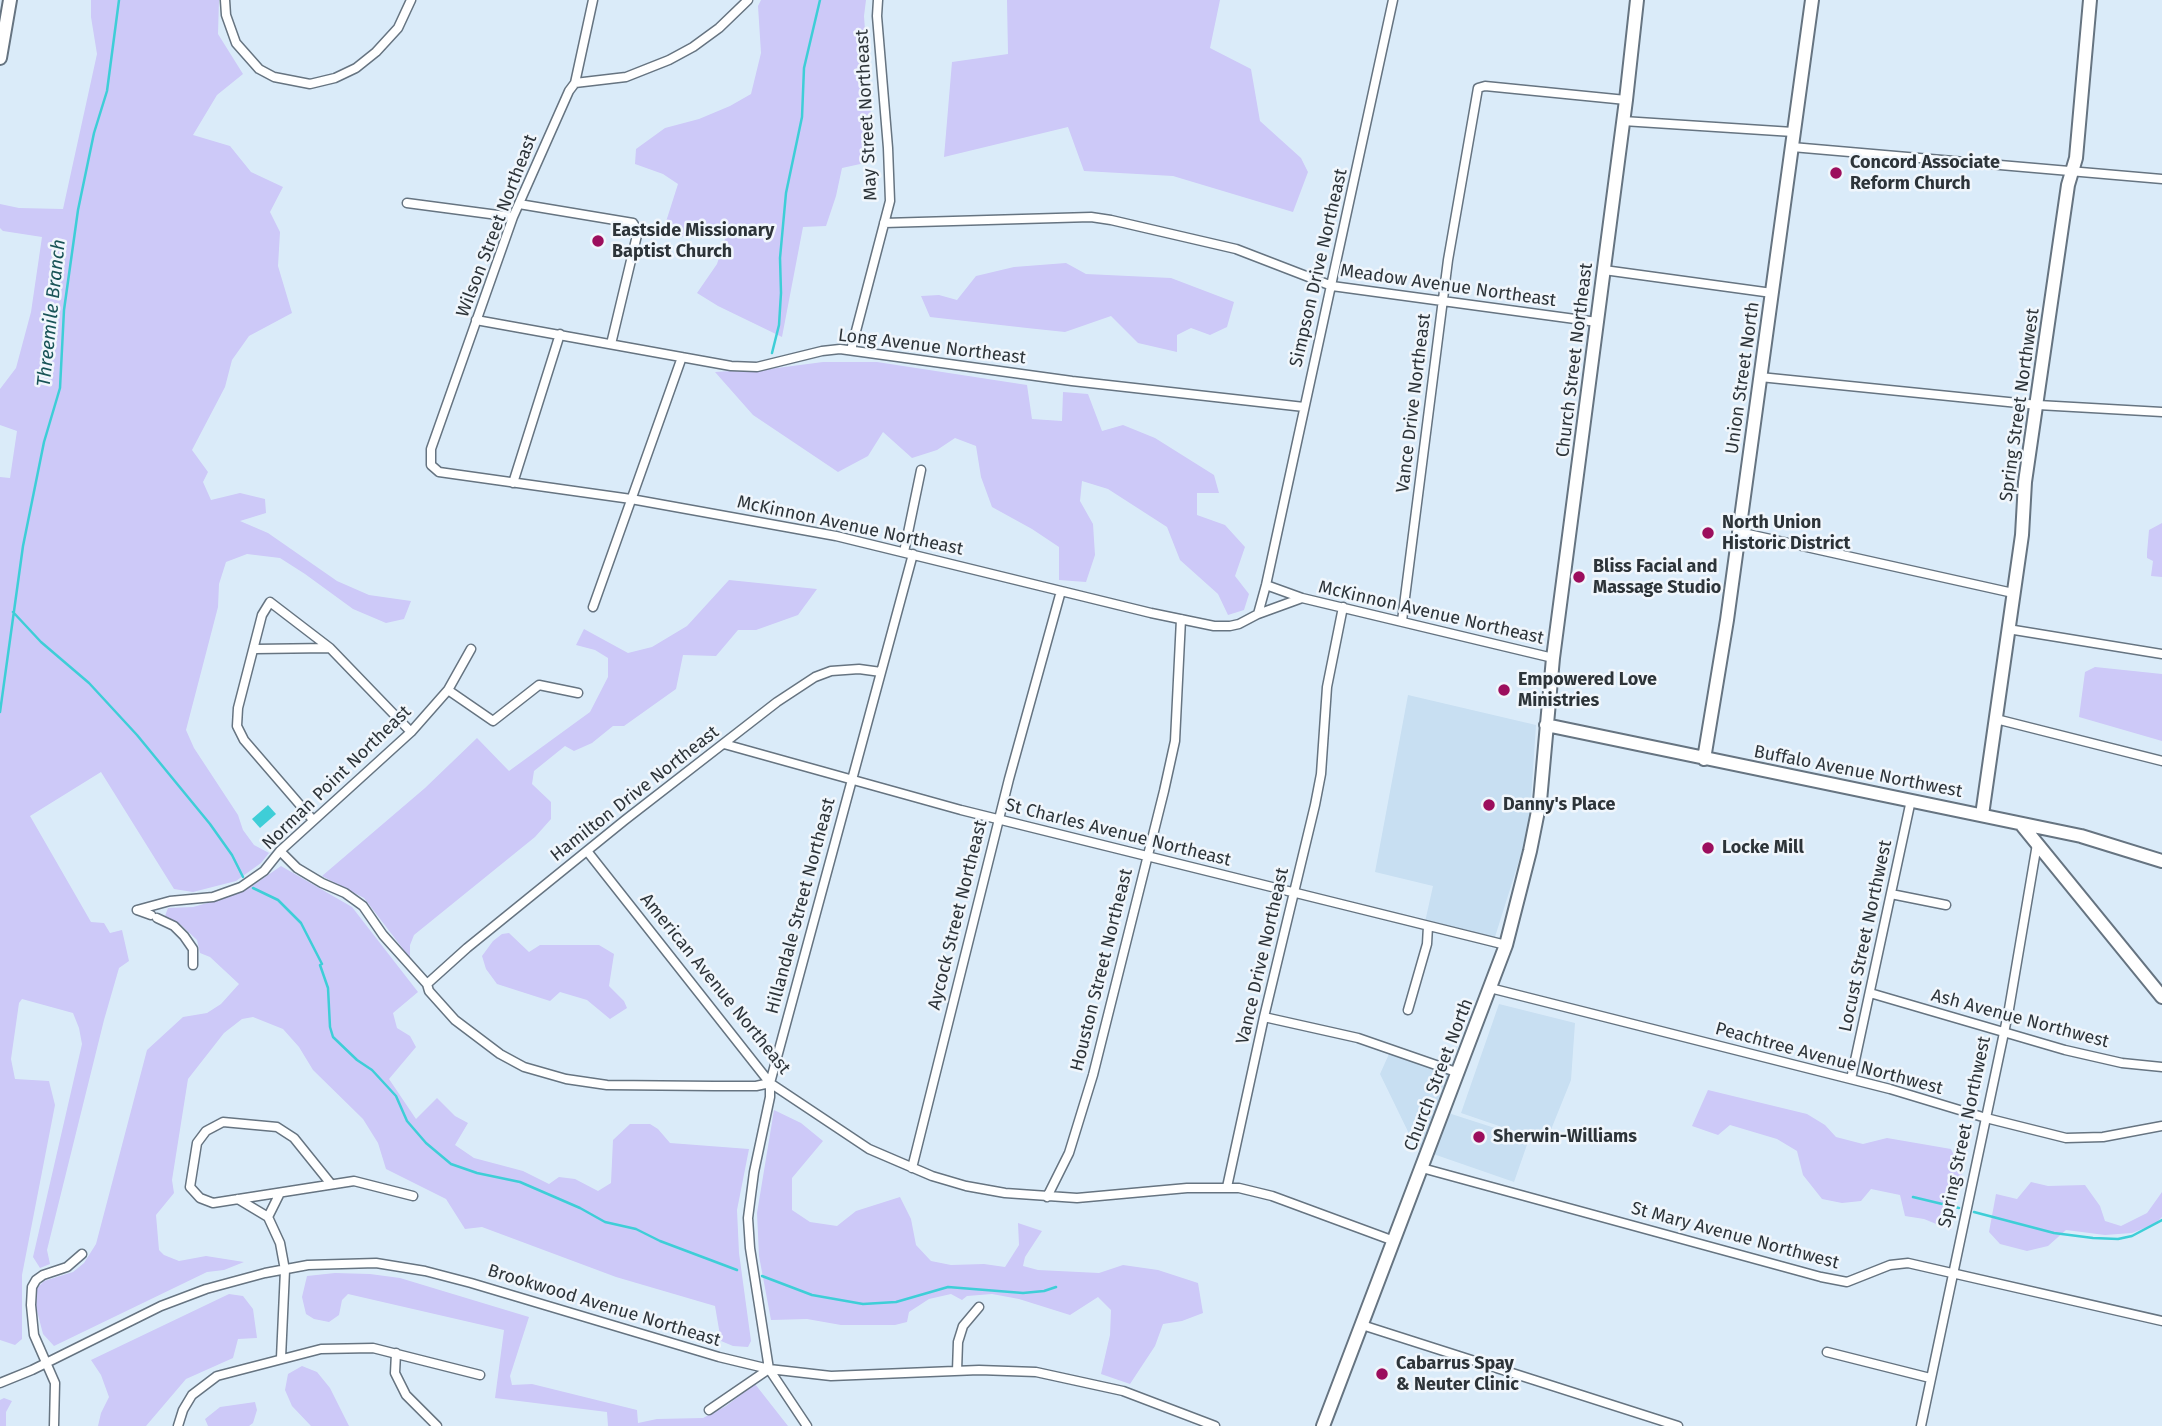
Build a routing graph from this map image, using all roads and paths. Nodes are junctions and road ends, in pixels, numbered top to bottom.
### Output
1 (10, 0) edge
2 (225, 0) edge
3 (411, 0) edge
4 (593, 0) edge
5 (748, 0) edge
6 (878, 0) edge
7 (1393, 0) edge
8 (1637, 0) edge
9 (1812, 0) edge
10 (2090, 0) edge
11 (0, 58) edge
12 (575, 83) junction
13 (1626, 100) junction
14 (1623, 121) junction
15 (1793, 132) junction
16 (1791, 147) junction
17 (2072, 172) junction
18 (2162, 180) edge
19 (407, 202) dead end
20 (519, 204) junction
21 (513, 217) junction
22 (884, 223) junction
23 (1604, 270) junction
24 (1332, 286) junction
25 (1772, 293) junction
26 (1443, 302) junction
27 (476, 320) junction
28 (1597, 322) junction
29 (560, 334) junction
30 (611, 344) junction
31 (850, 350) junction
32 (682, 358) junction
33 (1760, 377) junction
34 (2038, 405) junction
35 (1304, 407) junction
36 (2162, 412) edge
37 (431, 465) joint
38 (921, 470) dead end
39 (513, 483) junction
40 (631, 499) junction
41 (1739, 533) junction
42 (909, 553) junction
43 (1266, 584) junction
44 (1061, 591) junction
45 (2013, 593) junction
46 (1302, 598) junction
47 (593, 607) dead end
48 (1343, 607) junction
49 (1258, 614) junction
50 (1181, 619) junction
51 (1402, 621) junction
52 (2008, 628) junction
53 (330, 648) junction
54 (255, 649) junction
55 (471, 649) dead end
56 (2162, 654) edge
57 (1553, 658) junction
58 (881, 672) junction
59 (448, 690) junction
60 (578, 693) dead end
61 (1996, 719) junction
62 (1546, 725) junction
63 (411, 732) junction
64 (724, 744) junction
65 (1704, 760) junction
66 (2162, 761) edge
67 (852, 780) junction
68 (1911, 800) junction
69 (1982, 815) junction
70 (999, 819) junction
71 (313, 820) junction
72 (2021, 824) junction
73 (2037, 844) junction
74 (280, 850) junction
75 (587, 851) junction
76 (1147, 856) junction
77 (2162, 861) edge
78 (1294, 893) junction
79 (1891, 894) junction
80 (1946, 905) dead end
81 (1428, 926) junction
82 (1506, 945) junction
83 (193, 965) dead end
84 (427, 984) junction
85 (1490, 988) junction
86 (1870, 993) junction
87 (2162, 996) edge
88 (1408, 1010) dead end
89 (1264, 1017) junction
90 (2004, 1032) junction
91 (2162, 1067) edge
92 (1459, 1073) junction
93 (1851, 1079) junction
94 (770, 1083) junction
95 (1986, 1118) junction
96 (2162, 1126) edge
97 (912, 1168) junction
98 (1422, 1168) junction
99 (331, 1184) junction
100 (1227, 1187) junction
101 (280, 1193) junction
102 (413, 1196) dead end
103 (1047, 1197) junction
104 (238, 1199) junction
105 (268, 1217) junction
106 (1394, 1241) junction
107 (82, 1254) dead end
108 (285, 1270) junction
109 (1953, 1273) junction
110 (979, 1307) dead end
111 (2162, 1321) edge
112 (1362, 1325) junction
113 (1827, 1352) dead end
114 (396, 1353) junction
115 (281, 1358) junction
116 (47, 1363) junction
117 (769, 1369) junction
118 (957, 1371) junction
119 (480, 1374) dead end
120 (1930, 1378) junction
121 (0, 1383) edge
122 (709, 1410) dead end
123 (54, 1426) edge
124 (178, 1426) edge
125 (437, 1426) edge
126 (807, 1426) edge
127 (1215, 1426) edge
128 (1323, 1426) edge
129 (1678, 1426) edge
130 (1921, 1426) edge

1 - 11 street
2 - 3 street
4 - 12 street, Wilson Street Northeast
5 - 12 street
6 - 22 street, May Street Northeast
7 - 24 street, Simpson Drive Northeast
8 - 13 street, Church Street Northeast
9 - 15 street, Union Street North
10 - 17 street, Spring Street Northwest
12 - 20 street, Wilson Street Northeast
13 - 14 street, Church Street Northeast
13 - 26 street, Vance Drive Northeast
14 - 15 street
14 - 23 street, Church Street Northeast
15 - 16 street, Union Street North
16 - 17 street
16 - 25 street, Union Street North
17 - 18 street
17 - 34 street, Spring Street Northwest
19 - 21 street
20 - 21 street, Wilson Street Northeast
20 - 30 street
21 - 27 street, Wilson Street Northeast
22 - 24 street, Meadow Avenue Northeast
22 - 31 street, May Street Northeast
23 - 25 street
23 - 28 street, Church Street Northeast
24 - 26 street, Meadow Avenue Northeast
24 - 35 street, Simpson Drive Northeast
25 - 33 street, Union Street North
26 - 28 street, Meadow Avenue Northeast
26 - 51 street, Vance Drive Northeast
27 - 29 street, Long Avenue Northeast
27 - 37 street, Wilson Street Northeast
28 - 57 street, Church Street Northeast
29 - 30 street, Long Avenue Northeast
29 - 39 street
30 - 32 street, Long Avenue Northeast
31 - 32 street, Long Avenue Northeast
31 - 35 street, Long Avenue Northeast
32 - 40 street
33 - 34 street
33 - 41 street, Union Street North
34 - 36 street
34 - 45 street, Spring Street Northwest
35 - 43 street, Simpson Drive Northeast
37 - 39 street, McKinnon Avenue Northeast
38 - 42 street, Hillandale Street Northeast
39 - 40 street, McKinnon Avenue Northeast
40 - 42 street, McKinnon Avenue Northeast
40 - 47 street
41 - 45 street
41 - 65 street, Union Street North
42 - 44 street, McKinnon Avenue Northeast
42 - 58 street, Hillandale Street Northeast
43 - 46 street, McKinnon Avenue Northeast
43 - 49 street
44 - 50 street, McKinnon Avenue Northeast
44 - 70 street, Aycock Street Northeast
45 - 52 street, Spring Street Northwest
46 - 48 street, McKinnon Avenue Northeast
46 - 49 street, McKinnon Avenue Northeast
48 - 51 street, McKinnon Avenue Northeast
48 - 78 street, Vance Drive Northeast
49 - 50 street, McKinnon Avenue Northeast
50 - 76 street, Houston Street Northeast
51 - 57 street, McKinnon Avenue Northeast
52 - 56 street
52 - 61 street, Spring Street Northwest
53 - 54 street
53 - 54 street
53 - 63 street
54 - 71 street
55 - 59 street, Norman Point Northeast
57 - 62 street, Church Street Northeast
58 - 64 street, Hamilton Drive Northeast
58 - 67 street, Hillandale Street Northeast
59 - 60 street
59 - 63 street, Norman Point Northeast
61 - 66 street
61 - 69 street, Spring Street Northwest
62 - 65 street, Buffalo Avenue Northwest
62 - 82 street, Church Street North
63 - 71 street, Norman Point Northeast
64 - 67 street, St Charles Avenue Northeast
64 - 75 street, Hamilton Drive Northeast
65 - 68 street, Buffalo Avenue Northwest
67 - 70 street, St Charles Avenue Northeast
67 - 94 street, Hillandale Street Northeast
68 - 69 street, Buffalo Avenue Northwest
68 - 79 street, Locust Street Northwest
69 - 72 street, Buffalo Avenue Northwest
70 - 76 street, St Charles Avenue Northeast
70 - 97 street, Aycock Street Northeast
71 - 74 street, Norman Point Northeast
72 - 73 street
72 - 77 street, Buffalo Avenue Northwest
73 - 87 street
73 - 90 street, Spring Street Northwest
74 - 83 street, Norman Point Northeast
74 - 84 street
75 - 84 street, Hamilton Drive Northeast
75 - 94 street, American Avenue Northeast
76 - 78 street, St Charles Avenue Northeast
76 - 103 street, Houston Street Northeast
78 - 81 street, St Charles Avenue Northeast
78 - 89 street, Vance Drive Northeast
79 - 80 street
79 - 86 street, Locust Street Northwest
81 - 82 street, St Charles Avenue Northeast
81 - 88 street
82 - 85 street, Church Street North
84 - 94 street
85 - 92 street, Church Street North
85 - 93 street, Peachtree Avenue Northwest
86 - 90 street, Ash Avenue Northwest
86 - 93 street, Locust Street Northwest
89 - 92 street
89 - 100 street, Vance Drive Northeast
90 - 91 street, Ash Avenue Northwest
90 - 95 street, Spring Street Northwest
92 - 98 street, Church Street North
93 - 95 street, Peachtree Avenue Northwest
94 - 97 street, American Avenue Northeast
94 - 117 street, Hillandale Street Northeast
95 - 96 street, Peachtree Avenue Northwest
95 - 109 street, Spring Street Northwest
97 - 103 street, American Avenue Northeast
98 - 106 street, Church Street North
98 - 109 street, St Mary Avenue Northwest
99 - 101 street
99 - 102 street
99 - 104 street
100 - 103 street, American Avenue Northeast
100 - 106 street, American Avenue Northeast
101 - 104 street
101 - 105 street
104 - 105 street
105 - 108 street
106 - 112 street, Church Street North
107 - 116 street
108 - 115 street
108 - 116 street, Brookwood Avenue Northeast
108 - 117 street, Brookwood Avenue Northeast
109 - 111 street, St Mary Avenue Northwest
109 - 120 street, Spring Street Northwest
110 - 118 street
112 - 128 street, Church Street North
112 - 129 street
113 - 120 street
114 - 115 street
114 - 119 street
114 - 125 street
115 - 124 street
116 - 121 street, Brookwood Avenue Northeast
116 - 123 street
117 - 118 street, Brookwood Avenue Northeast
117 - 122 street
117 - 126 street, Hillandale Street Northeast
118 - 127 street, Brookwood Avenue Northeast
120 - 130 street, Spring Street Northwest

